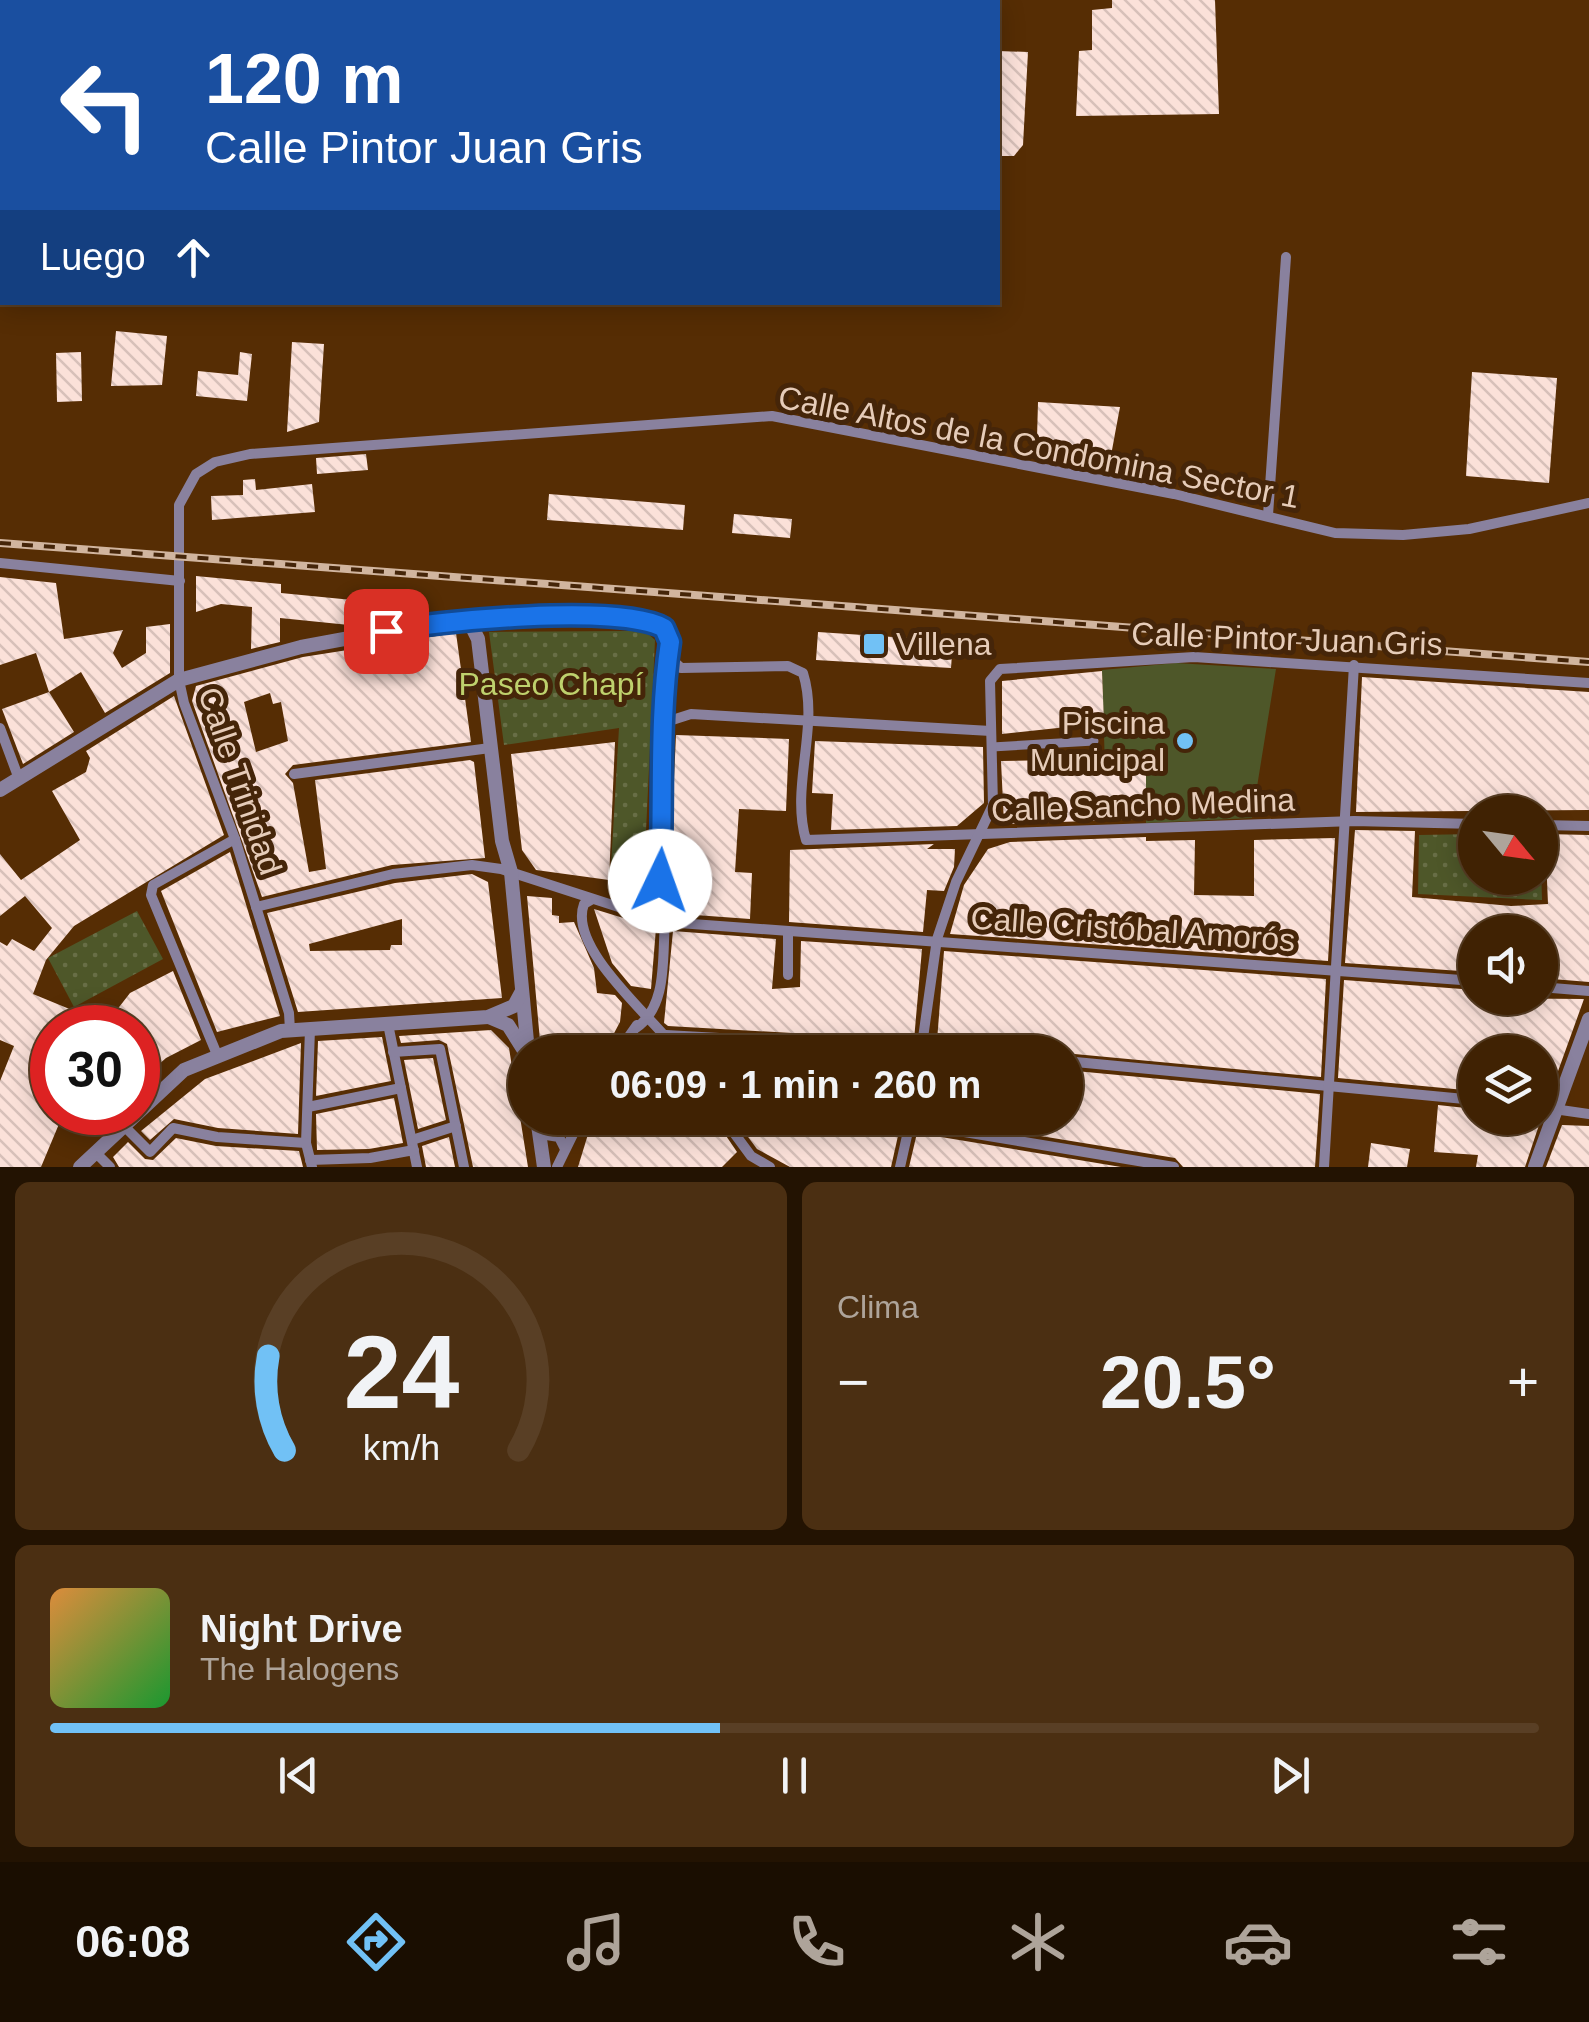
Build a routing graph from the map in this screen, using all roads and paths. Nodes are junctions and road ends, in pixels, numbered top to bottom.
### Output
1 (1286, 257) dead end
2 (1589, 503) edge
3 (1268, 515) junction
4 (180, 543) joint
5 (0, 563) edge
6 (180, 581) junction
7 (470, 623) junction
8 (668, 656) junction
9 (1354, 665) junction
10 (180, 680) junction
11 (1589, 683) edge
12 (664, 723) junction
13 (808, 723) junction
14 (0, 728) edge
15 (991, 731) junction
16 (1094, 742) dead end
17 (992, 747) junction
18 (490, 748) junction
19 (294, 774) dead end
20 (19, 779) junction
21 (0, 790) edge
22 (1348, 822) junction
23 (1458, 824) edge
24 (1558, 825) edge
25 (1589, 826) edge
26 (978, 837) junction
27 (235, 839) junction
28 (522, 877) junction
29 (592, 900) junction
30 (256, 907) junction
31 (632, 910) junction
32 (666, 922) junction
33 (788, 934) junction
34 (937, 939) junction
35 (1336, 969) junction
36 (788, 975) dead end
37 (1458, 980) edge
38 (1558, 988) edge
39 (522, 990) junction
40 (1589, 991) edge
41 (640, 1010) junction
42 (488, 1017) junction
43 (1589, 1019) edge
44 (649, 1020) junction
45 (388, 1024) junction
46 (636, 1028) junction
47 (310, 1029) junction
48 (290, 1030) junction
49 (515, 1035) edge
50 (526, 1035) edge
51 (631, 1035) edge
52 (666, 1035) edge
53 (923, 1035) edge
54 (393, 1052) junction
55 (218, 1057) junction
56 (1083, 1062) edge
57 (1329, 1084) junction
58 (401, 1088) junction
59 (160, 1092) edge
60 (1458, 1098) edge
61 (1558, 1104) edge
62 (308, 1107) junction
63 (1558, 1109) edge
64 (1589, 1114) edge
65 (456, 1126) junction
66 (114, 1135) edge
67 (133, 1135) edge
68 (540, 1135) edge
69 (546, 1135) edge
70 (572, 1135) edge
71 (736, 1135) edge
72 (907, 1135) edge
73 (994, 1135) edge
74 (1547, 1135) edge
75 (306, 1143) junction
76 (413, 1145) junction
77 (565, 1149) junction
78 (95, 1152) junction
79 (311, 1163) edge
80 (80, 1167) edge
81 (110, 1167) edge
82 (417, 1167) edge
83 (464, 1167) edge
84 (544, 1167) edge
85 (557, 1167) edge
86 (770, 1167) edge
87 (900, 1167) edge
88 (1174, 1167) edge
89 (1324, 1167) edge
90 (1535, 1167) edge

1 - 3 street
2 - 3 street, Calle Altos de la Condomina Sector 1
3 - 4 street, Calle Altos de la Condomina Sector 1
4 - 6 street, Calle Trinidad
5 - 6 street
6 - 10 street, Calle Trinidad
7 - 8 street
7 - 10 street
7 - 18 street
8 - 12 street
8 - 13 street
9 - 11 street, Calle Pintor Juan Gris
9 - 15 street, Calle Pintor Juan Gris
9 - 22 street
10 - 20 street
10 - 27 street, Calle Trinidad
12 - 13 street
12 - 31 street
13 - 15 street
13 - 26 street, Calle Sancho Medina
14 - 20 street
15 - 17 street
16 - 17 street
17 - 26 street
18 - 19 street
18 - 28 street
20 - 21 street
22 - 23 street, Calle Sancho Medina
22 - 26 street, Calle Sancho Medina
22 - 35 street
24 - 25 street
26 - 34 street
27 - 30 street, Calle Trinidad
27 - 55 street
28 - 29 street, Calle Cristóbal Amorós
28 - 30 street, Calle Cristóbal Amorós
28 - 39 street
29 - 31 street, Calle Cristóbal Amorós
29 - 41 street
30 - 48 street, Calle Trinidad
31 - 32 street, Calle Cristóbal Amorós
32 - 33 street, Calle Cristóbal Amorós
32 - 44 street
33 - 34 street, Calle Cristóbal Amorós
33 - 36 street
34 - 35 street, Calle Cristóbal Amorós
34 - 53 street
35 - 37 street, Calle Cristóbal Amorós
35 - 57 street
38 - 40 street
39 - 42 street
39 - 50 street
41 - 44 street
41 - 46 street
42 - 45 street
42 - 49 street
43 - 61 street
44 - 46 street
44 - 52 street
45 - 47 street
45 - 54 street
46 - 51 street
47 - 48 street
47 - 62 street
48 - 55 street
54 - 58 street
54 - 65 street
55 - 59 street
56 - 57 street
57 - 60 street
57 - 89 street
58 - 62 street
58 - 76 street
62 - 75 street
63 - 64 street
65 - 76 street
65 - 83 street
66 - 78 street
67 - 75 street
68 - 84 street
69 - 77 street
70 - 77 street
71 - 86 street
72 - 87 street
73 - 88 street
74 - 90 street
75 - 79 street
76 - 79 street
76 - 82 street
77 - 85 street
78 - 80 street
78 - 81 street

